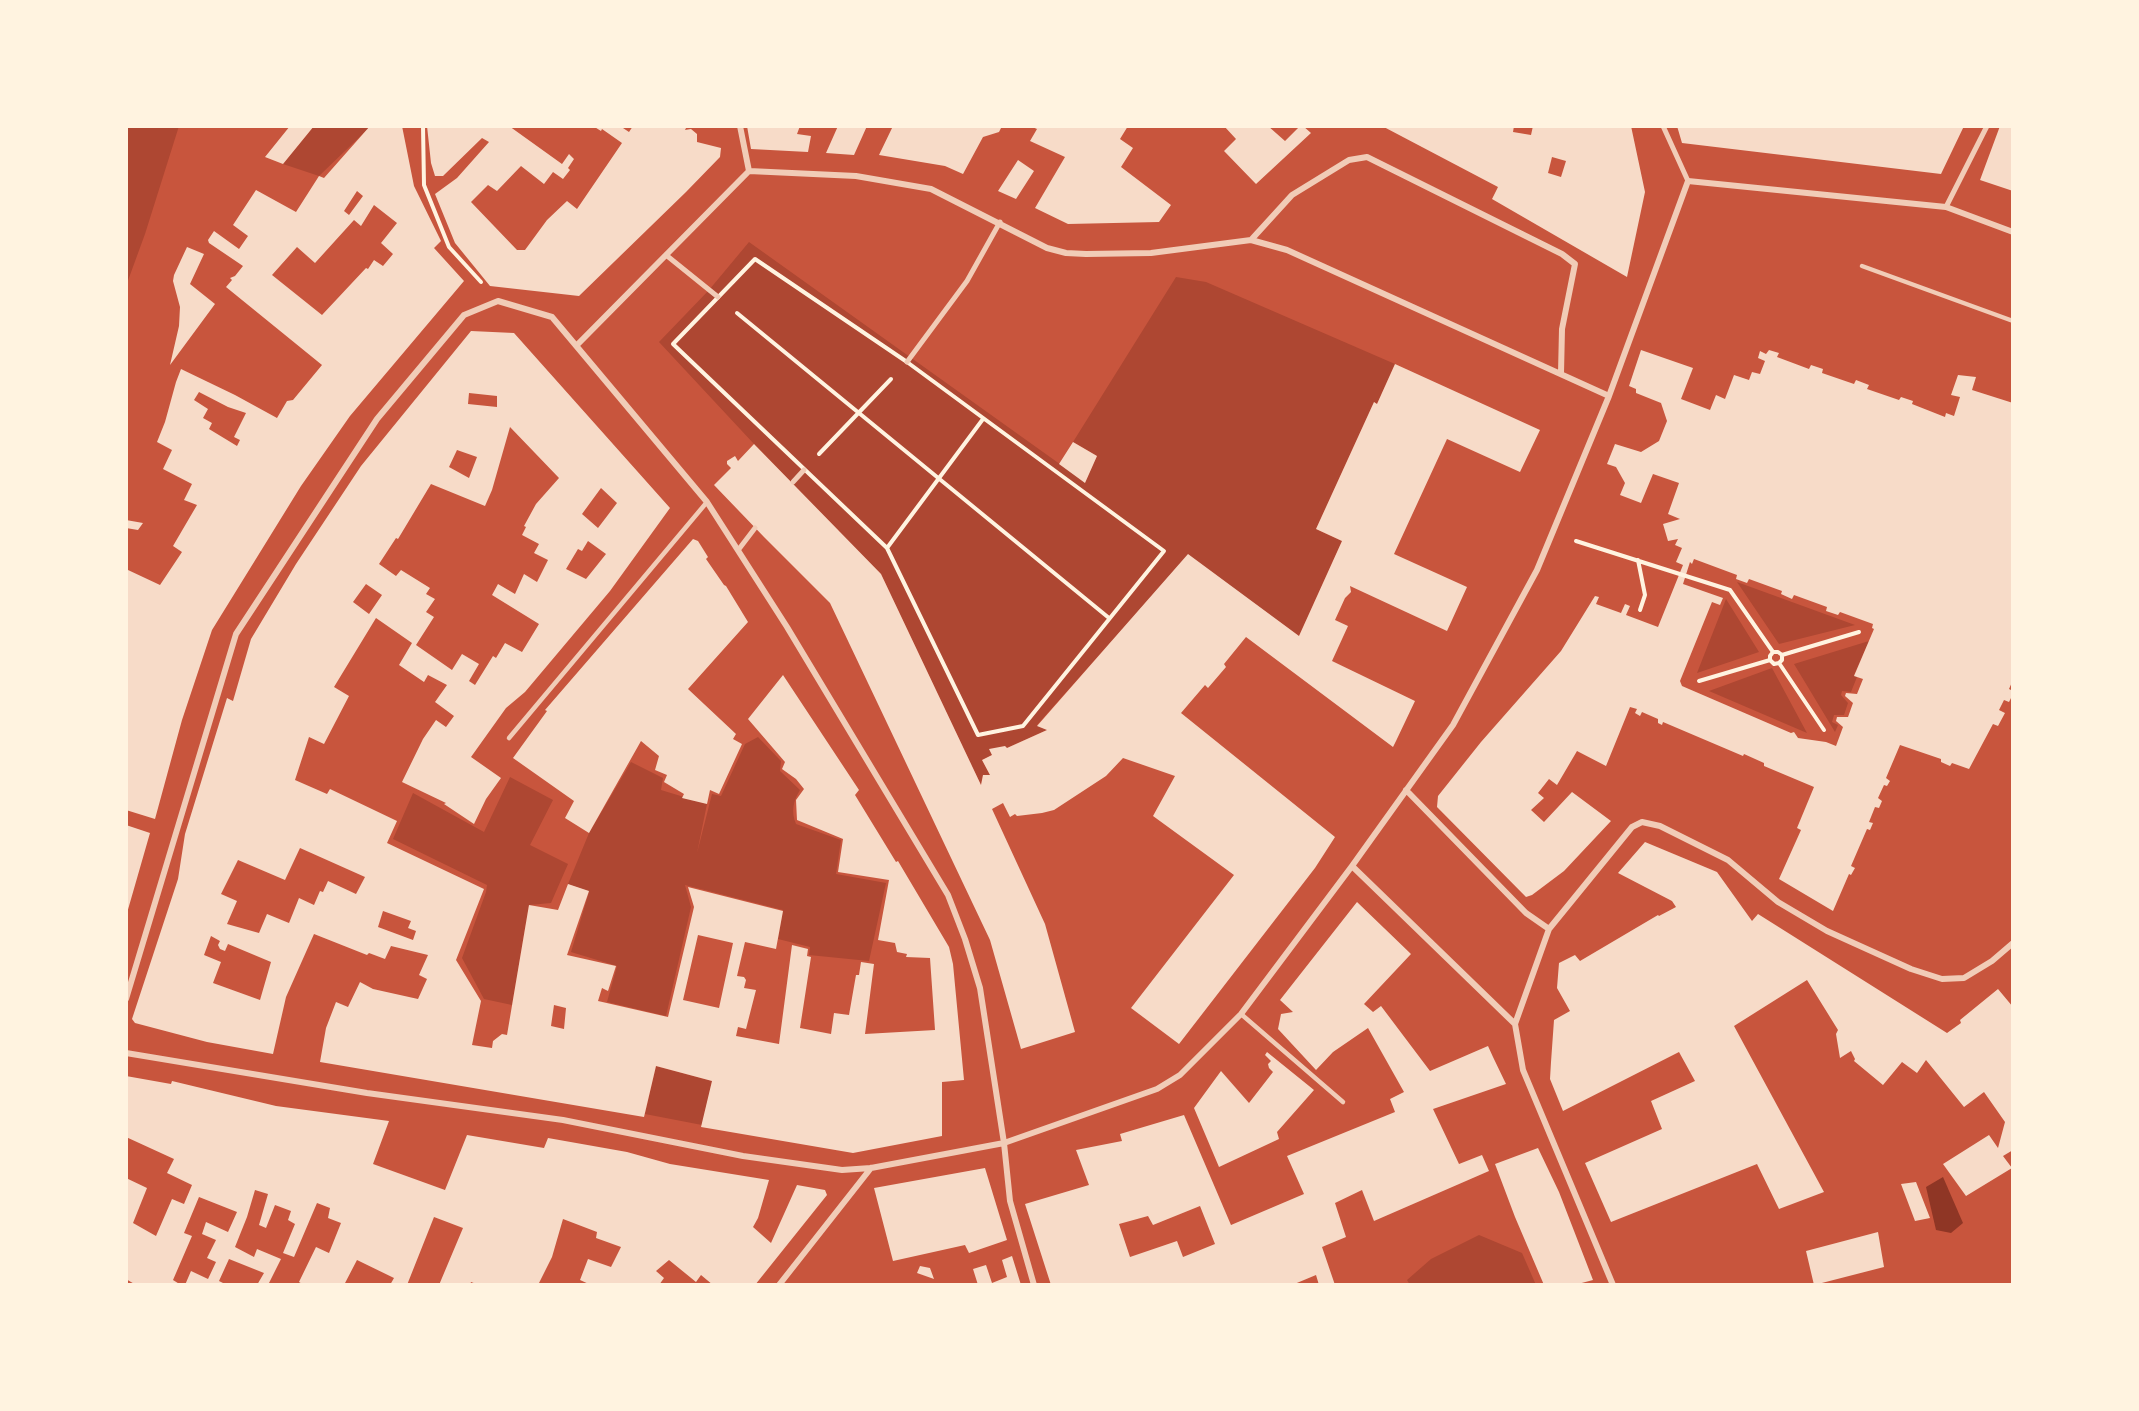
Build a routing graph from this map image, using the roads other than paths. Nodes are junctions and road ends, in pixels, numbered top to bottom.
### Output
1 (740, 126) edge
2 (1663, 126) edge
3 (1986, 126) edge
4 (749, 171) junction
5 (1688, 181) junction
6 (1946, 207) junction
7 (1000, 222) junction
8 (2013, 232) edge
9 (1251, 240) junction
10 (666, 255) junction
11 (1862, 266) dead end
12 (718, 297) road end
13 (2013, 321) edge
14 (577, 345) junction
15 (908, 362) road end
16 (1561, 373) junction
17 (1609, 396) junction
18 (804, 470) road end
19 (793, 482) dead end
20 (707, 502) junction
21 (755, 528) dead end
22 (739, 549) junction
23 (508, 738) dead end
24 (1406, 790) junction
25 (1352, 866) junction
26 (1549, 929) junction
27 (2013, 943) edge
28 (126, 999) edge
29 (1241, 1014) junction
30 (1515, 1024) junction
31 (126, 1053) edge
32 (1343, 1102) dead end
33 (1004, 1143) junction
34 (871, 1168) junction
35 (779, 1285) edge
36 (1034, 1285) edge
37 (1613, 1285) edge

1 - 4 street
2 - 5 street
3 - 6 street
4 - 7 street
4 - 10 street
5 - 6 street
5 - 17 street
6 - 8 street
7 - 9 street
7 - 15 street
9 - 16 street
9 - 16 street
10 - 12 street
10 - 14 street
11 - 13 lane
14 - 20 street
14 - 28 street
16 - 17 street
17 - 24 street
18 - 19 street
20 - 22 street
20 - 23 lane
21 - 22 street
22 - 33 street
24 - 25 street
24 - 26 street
25 - 29 street
25 - 30 street
26 - 27 street
26 - 30 street
29 - 32 lane
29 - 33 street
30 - 37 street
31 - 34 street
33 - 34 street
33 - 36 street
34 - 35 street

